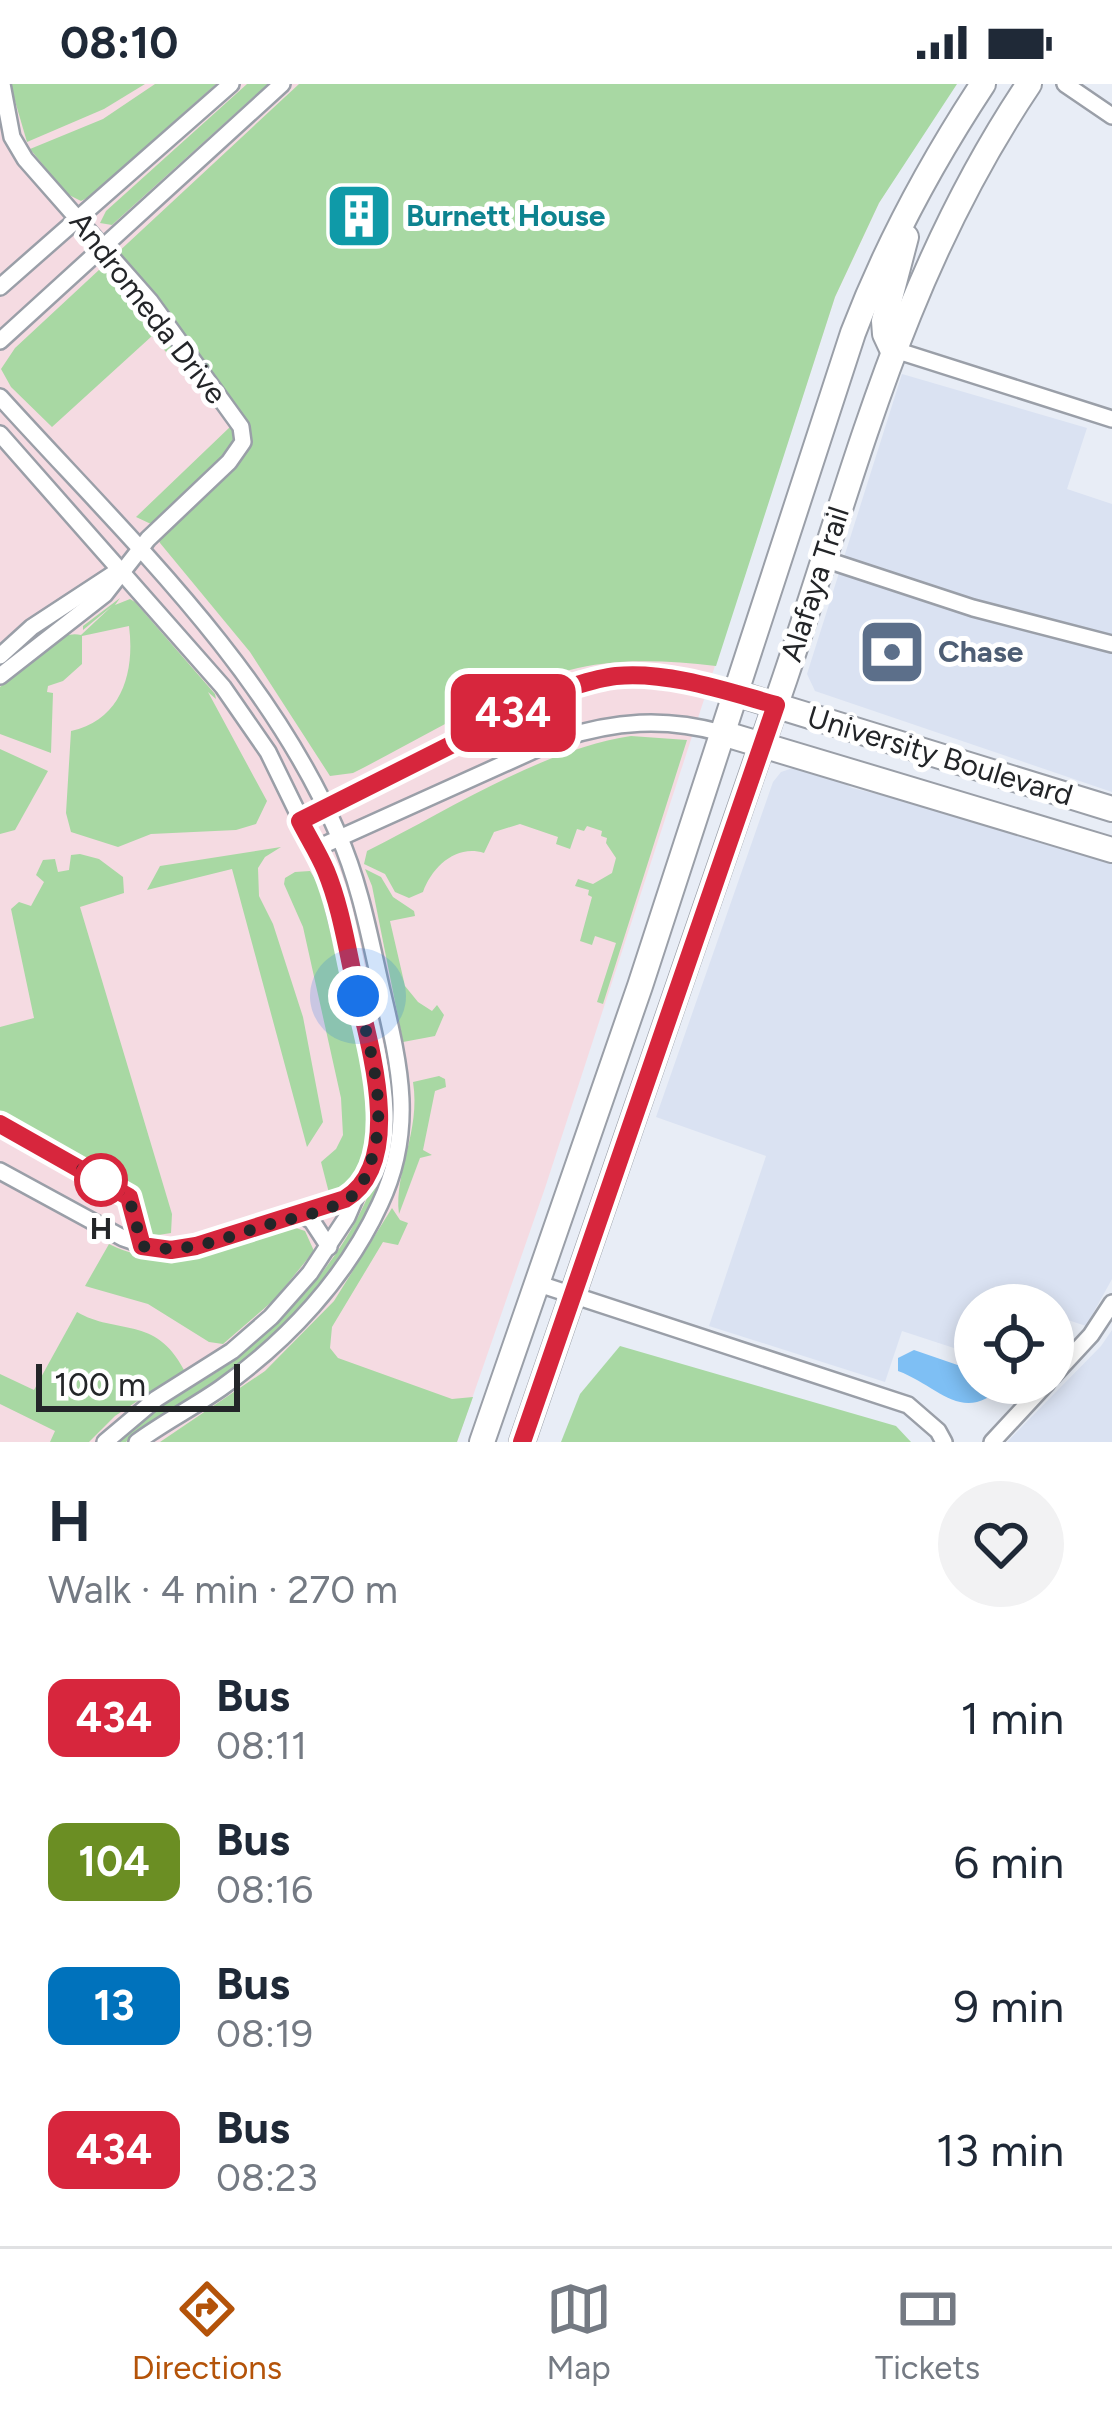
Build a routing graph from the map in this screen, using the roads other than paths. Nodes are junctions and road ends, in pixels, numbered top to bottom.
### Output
1 (2, 84) edge
2 (231, 84) edge
3 (282, 84) edge
4 (983, 84) edge
5 (1029, 84) edge
6 (1065, 84) edge
7 (1112, 116) edge
8 (919, 188) junction
9 (78, 218) junction
10 (103, 248) junction
11 (0, 287) edge
12 (0, 341) edge
13 (892, 349) junction
14 (0, 397) edge
15 (1112, 419) edge
16 (0, 434) edge
17 (140, 553) junction
18 (824, 559) junction
19 (122, 569) junction
20 (1112, 644) edge
21 (0, 656) edge
22 (0, 676) edge
23 (735, 693) junction
24 (776, 705) junction
25 (722, 733) junction
26 (762, 743) junction
27 (326, 807) junction
28 (1112, 809) edge
29 (300, 821) junction
30 (340, 837) junction
31 (315, 849) junction
32 (1112, 850) edge
33 (0, 1124) edge
34 (0, 1172) edge
35 (359, 1190) junction
36 (301, 1214) junction
37 (142, 1246) junction
38 (329, 1247) junction
39 (536, 1283) junction
40 (572, 1296) junction
41 (1112, 1303) edge
42 (1074, 1353) edge
43 (1027, 1404) edge
44 (105, 1442) edge
45 (137, 1442) edge
46 (482, 1442) edge
47 (522, 1442) edge
48 (944, 1442) edge
49 (992, 1442) edge

1 - 9 street, Andromeda Drive
2 - 9 street
3 - 10 street
4 - 8 main road, Alafaya Trail
5 - 13 main road, Alafaya Trail
6 - 7 street
8 - 13 main road
8 - 23 main road, Alafaya Trail
9 - 10 street, Andromeda Drive
9 - 11 street
10 - 12 street
10 - 17 street, Andromeda Drive
13 - 15 street
13 - 18 main road, Alafaya Trail
14 - 17 street
16 - 19 street
17 - 19 street, Andromeda Drive
17 - 27 street
18 - 20 street
18 - 24 main road, Alafaya Trail
19 - 21 street
19 - 22 street
19 - 29 street
23 - 24 main road, University Boulevard
23 - 25 main road, Alafaya Trail
23 - 27 street, University Boulevard
24 - 26 main road, Alafaya Trail
24 - 28 main road, University Boulevard
25 - 26 main road, University Boulevard
25 - 30 street, University Boulevard
25 - 39 main road, Alafaya Trail
26 - 32 main road, University Boulevard
26 - 40 main road, Alafaya Trail
27 - 29 street, University Boulevard
27 - 30 street
29 - 31 street
30 - 31 street, University Boulevard
30 - 45 street
31 - 35 street
33 - 37 street
34 - 37 street
35 - 36 street
35 - 38 street
36 - 37 street
36 - 38 street
38 - 44 street
39 - 40 street
39 - 46 main road, Alafaya Trail
40 - 47 main road, Alafaya Trail
40 - 48 street
41 - 42 street
43 - 49 street

